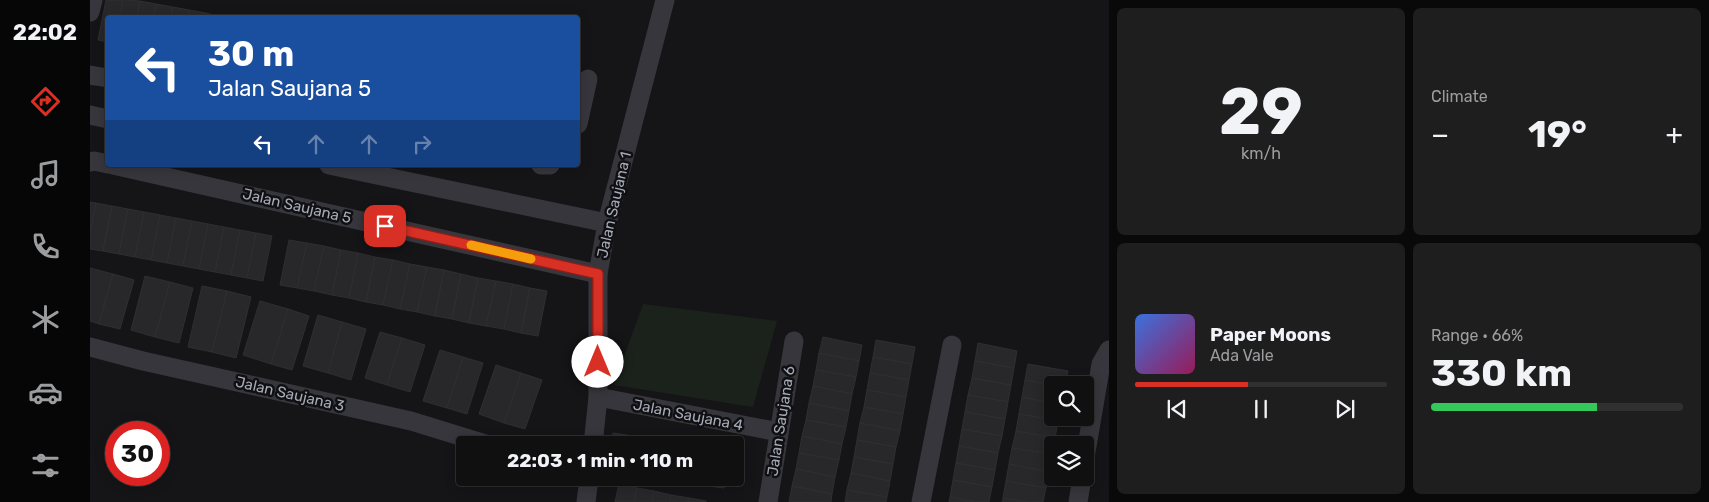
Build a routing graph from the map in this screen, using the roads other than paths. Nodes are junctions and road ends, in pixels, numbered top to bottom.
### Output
1 (93, 0) edge
2 (666, 0) edge
3 (90, 12) edge
4 (90, 75) edge
5 (105, 78) edge
6 (588, 79) dead end
7 (90, 115) edge
8 (580, 115) edge
9 (105, 118) edge
10 (90, 162) edge
11 (105, 163) edge
12 (122, 167) edge
13 (339, 167) edge
14 (607, 223) junction
15 (598, 274) junction
16 (794, 341) dead end
17 (952, 345) dead end
18 (90, 347) edge
19 (1109, 350) edge
20 (598, 398) junction
21 (779, 432) junction
22 (460, 436) edge
23 (594, 436) edge
24 (1089, 436) edge
25 (589, 486) edge
26 (1081, 486) edge
27 (586, 502) edge
28 (768, 502) edge
29 (921, 502) edge
30 (1078, 502) edge

1 - 3 street
2 - 14 street, Jalan Saujana 1
4 - 5 street
6 - 8 street
7 - 9 street
10 - 11 street
12 - 15 street, Jalan Saujana 5
13 - 14 street
14 - 15 street, Jalan Saujana 1
15 - 20 street, Jalan Saujana 1
16 - 21 street, Jalan Saujana 6
17 - 29 street
18 - 22 street, Jalan Saujana 3
19 - 24 street
20 - 21 street, Jalan Saujana 4
20 - 23 street, Jalan Saujana 1
21 - 28 street, Jalan Saujana 6
25 - 27 street
26 - 30 street

